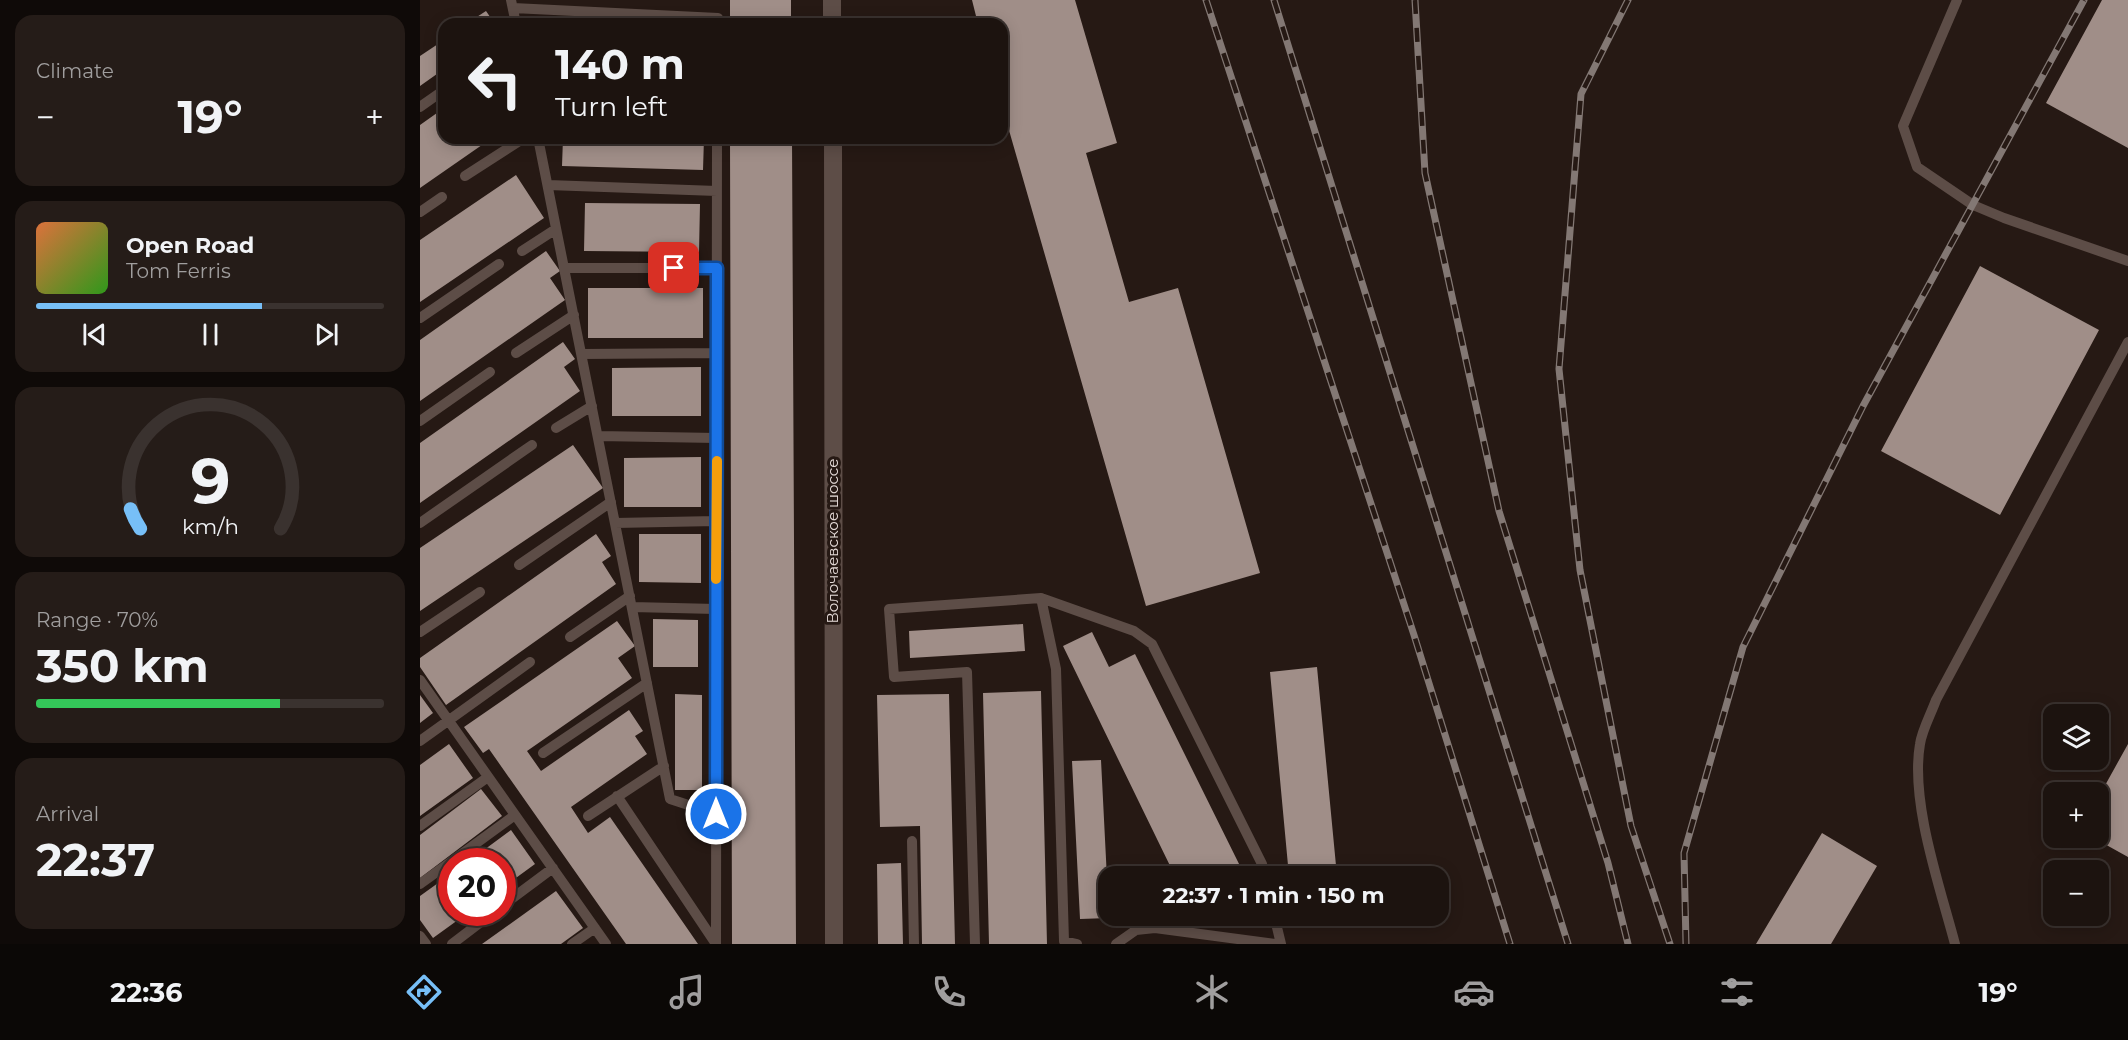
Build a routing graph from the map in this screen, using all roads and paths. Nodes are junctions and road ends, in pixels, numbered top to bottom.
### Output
1 (832, 0) edge
2 (1957, 0) edge
3 (512, 4) edge
4 (718, 18) edge
5 (832, 18) edge
6 (438, 94) edge
7 (420, 107) edge
8 (516, 144) edge
9 (539, 144) edge
10 (717, 144) edge
11 (832, 144) edge
12 (465, 176) dead end
13 (548, 185) junction
14 (717, 191) junction
15 (442, 197) dead end
16 (420, 213) edge
17 (556, 228) junction
18 (522, 250) dead end
19 (2128, 261) edge
20 (499, 264) dead end
21 (564, 268) junction
22 (717, 268) junction
23 (574, 315) junction
24 (420, 318) edge
25 (2128, 342) edge
26 (516, 353) dead end
27 (717, 353) junction
28 (582, 354) junction
29 (490, 372) dead end
30 (592, 406) junction
31 (420, 421) edge
32 (556, 428) dead end
33 (598, 436) junction
34 (717, 438) junction
35 (532, 445) dead end
36 (611, 502) junction
37 (716, 520) junction
38 (420, 523) edge
39 (615, 523) junction
40 (519, 565) dead end
41 (480, 592) dead end
42 (1041, 598) junction
43 (631, 602) junction
44 (716, 609) junction
45 (420, 632) edge
46 (570, 637) dead end
47 (530, 662) dead end
48 (420, 680) edge
49 (647, 683) junction
50 (448, 720) junction
51 (420, 741) edge
52 (543, 753) dead end
53 (664, 766) junction
54 (488, 777) junction
55 (618, 796) junction
56 (716, 814) junction
57 (515, 815) junction
58 (588, 816) dead end
59 (420, 826) edge
60 (912, 841) dead end
61 (470, 848) edge
62 (1262, 866) edge
63 (553, 868) junction
64 (438, 871) edge
65 (420, 884) edge
66 (516, 896) edge
67 (476, 926) edge
68 (1277, 926) edge
69 (595, 928) junction
70 (420, 936) edge
71 (426, 944) edge
72 (452, 944) edge
73 (572, 944) edge
74 (606, 944) edge
75 (716, 944) edge
76 (834, 944) edge
77 (914, 944) edge
78 (975, 944) edge
79 (1077, 944) edge
80 (1116, 944) edge
81 (1275, 944) edge
82 (1281, 944) edge
83 (1955, 944) edge

1 - 5 street
2 - 19 lane
3 - 4 lane
6 - 7 lane
8 - 12 lane
9 - 13 lane
10 - 14 lane
11 - 76 street, Волочаевское шоссе
13 - 14 lane
13 - 17 lane
14 - 22 lane
15 - 16 lane
17 - 18 lane
17 - 21 lane
20 - 24 lane
21 - 22 lane
21 - 23 lane
22 - 27 lane
23 - 26 lane
23 - 28 lane
25 - 83 lane
27 - 28 lane
27 - 34 lane
28 - 30 lane
29 - 31 lane
30 - 32 lane
30 - 33 lane
33 - 34 lane
33 - 36 lane
34 - 37 lane
35 - 38 lane
36 - 39 lane
36 - 40 lane
37 - 39 lane
37 - 44 lane
39 - 43 lane
41 - 45 lane
42 - 62 lane
42 - 78 lane
42 - 79 lane
43 - 44 lane
43 - 46 lane
43 - 49 lane
44 - 56 lane
47 - 50 lane
48 - 50 lane
49 - 52 lane
49 - 53 lane
50 - 51 lane
50 - 54 lane
53 - 55 lane
53 - 56 lane
54 - 57 lane
54 - 59 lane
55 - 58 lane
55 - 75 lane
56 - 75 lane
57 - 61 lane
57 - 63 lane
60 - 77 lane
63 - 66 lane
63 - 69 lane
64 - 65 lane
67 - 72 lane
68 - 82 lane
69 - 73 lane
69 - 74 lane
70 - 71 lane
80 - 81 lane

